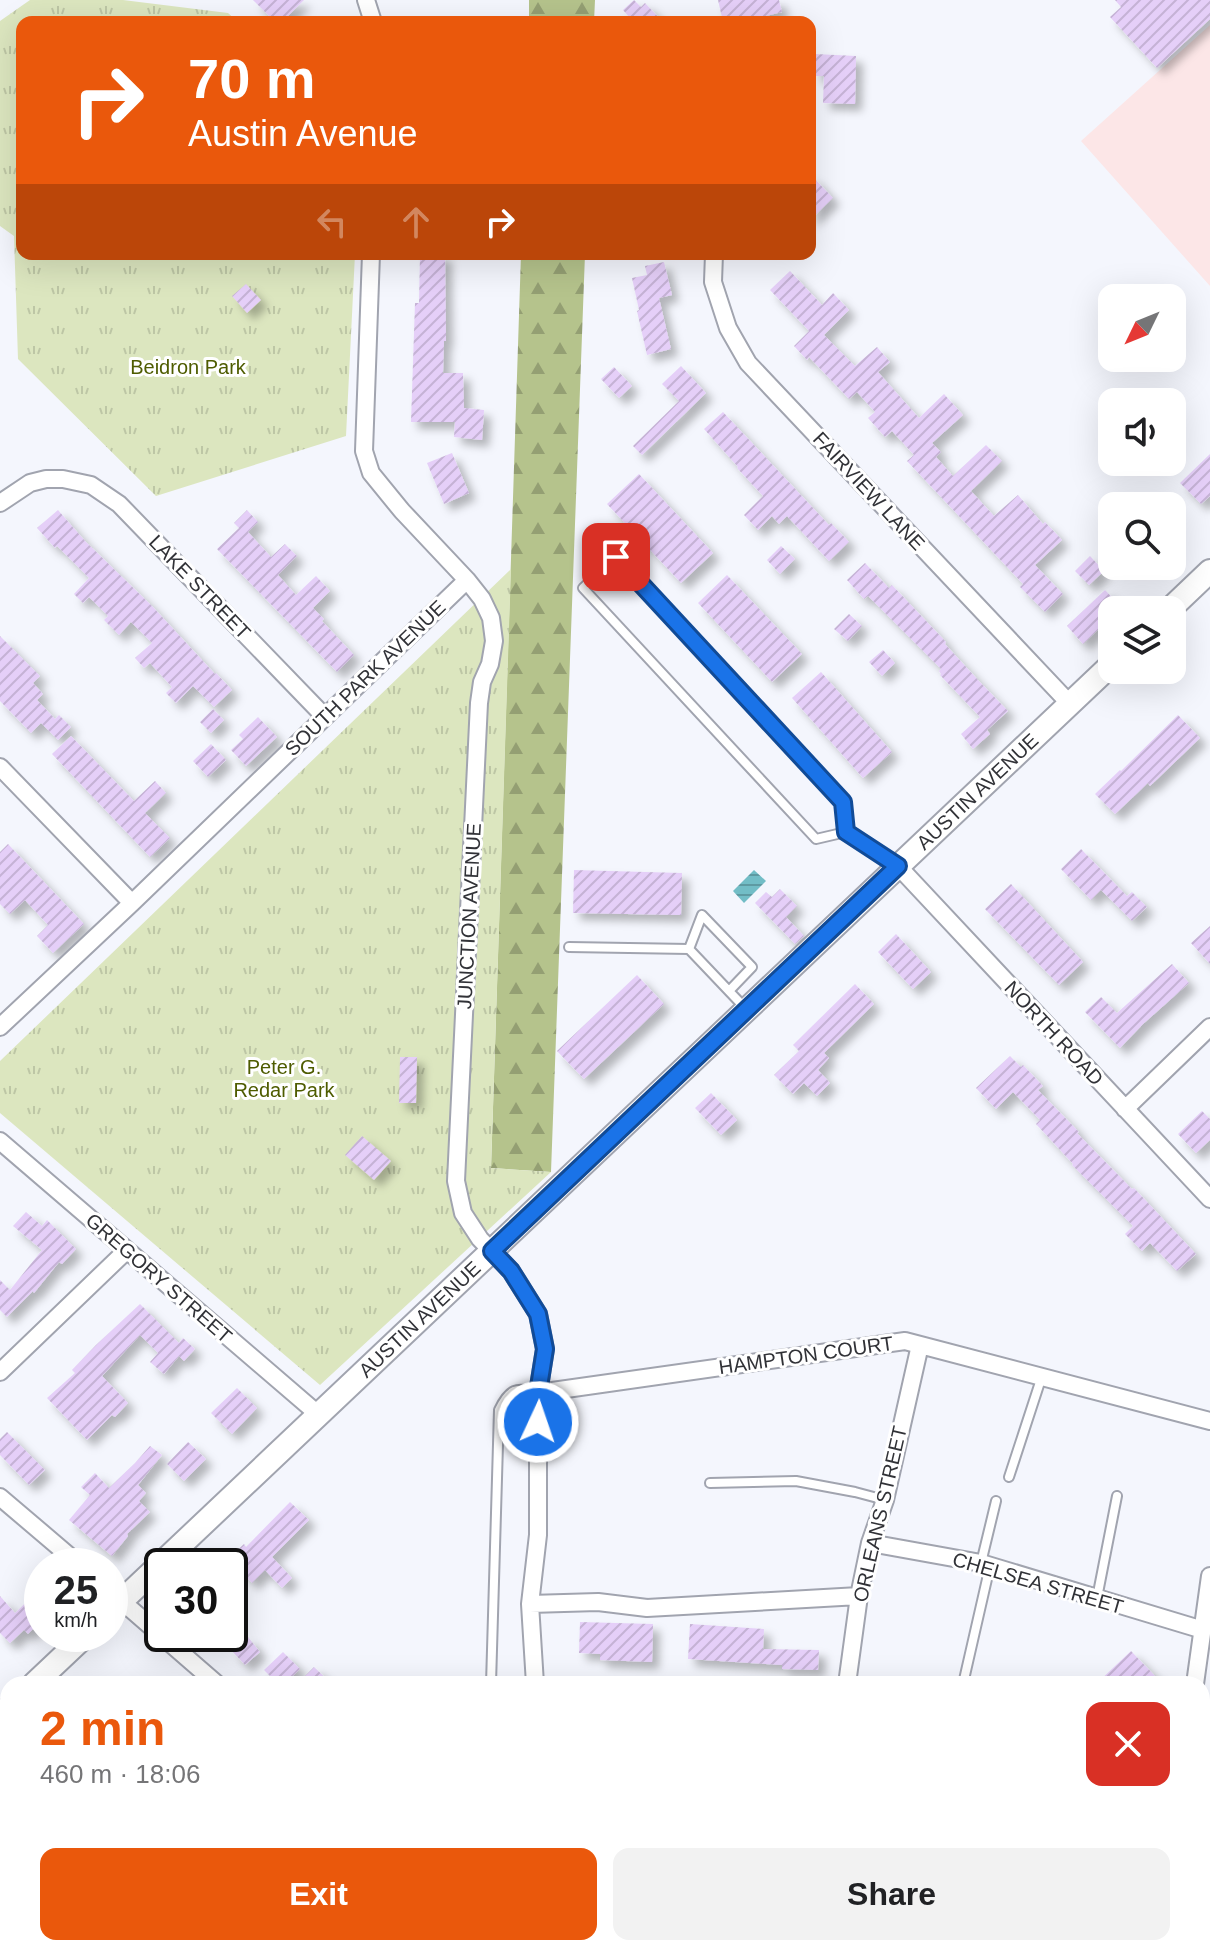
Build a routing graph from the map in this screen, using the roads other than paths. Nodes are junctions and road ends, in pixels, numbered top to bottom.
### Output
1 (371, 260) edge
2 (714, 260) edge
3 (0, 503) edge
4 (1210, 571) edge
5 (467, 580) junction
6 (1184, 596) edge
7 (1098, 677) edge
8 (1070, 704) junction
9 (324, 716) junction
10 (0, 767) edge
11 (846, 832) junction
12 (898, 866) junction
13 (132, 903) junction
14 (569, 947) dead end
15 (689, 949) junction
16 (729, 991) junction
17 (747, 1009) junction
18 (0, 1027) edge
19 (1210, 1027) edge
20 (1125, 1109) junction
21 (0, 1141) edge
22 (1210, 1199) edge
23 (126, 1251) junction
24 (492, 1251) junction
25 (920, 1345) junction
26 (0, 1372) edge
27 (1042, 1376) junction
28 (538, 1393) junction
29 (319, 1415) junction
30 (1210, 1421) edge
31 (1009, 1477) dead end
32 (710, 1483) dead end
33 (1117, 1496) dead end
34 (0, 1497) edge
35 (885, 1500) junction
36 (996, 1501) dead end
37 (870, 1543) junction
38 (60, 1548) edge
39 (986, 1565) junction
40 (1210, 1576) edge
41 (128, 1588) edge
42 (859, 1596) junction
43 (1097, 1598) junction
44 (530, 1604) junction
45 (128, 1612) edge
46 (1203, 1630) junction
47 (68, 1652) edge
48 (1205, 1653) edge
49 (42, 1676) edge
50 (207, 1676) edge
51 (491, 1676) edge
52 (534, 1676) edge
53 (848, 1676) edge
54 (965, 1676) edge
55 (1198, 1676) edge

1 - 5 street
2 - 8 street, FAIRVIEW LANE
3 - 9 street, LAKE STREET
4 - 6 street
5 - 9 street, SOUTH PARK AVENUE
5 - 24 street, JUNCTION AVENUE
7 - 8 street, AUSTIN AVENUE
8 - 12 street, AUSTIN AVENUE
9 - 13 street, SOUTH PARK AVENUE
10 - 13 street
11 - 11 lane
11 - 12 lane
12 - 17 street, AUSTIN AVENUE
12 - 20 street, NORTH ROAD
13 - 18 street, SOUTH PARK AVENUE
14 - 15 lane
15 - 16 lane
15 - 16 lane
16 - 17 lane
17 - 24 street, AUSTIN AVENUE
19 - 20 street
20 - 22 street, NORTH ROAD
21 - 23 street, GREGORY STREET
23 - 26 street
23 - 29 street, GREGORY STREET
24 - 28 street, JUNCTION AVENUE
24 - 29 street, AUSTIN AVENUE
25 - 27 street, HAMPTON COURT
25 - 28 street, HAMPTON COURT
25 - 35 street, ORLEANS STREET
27 - 30 street, HAMPTON COURT
27 - 31 lane
28 - 44 street, JUNCTION AVENUE
28 - 51 lane
29 - 41 street, AUSTIN AVENUE
32 - 35 lane
33 - 43 lane
34 - 38 street
35 - 37 street, ORLEANS STREET
36 - 39 lane
37 - 39 street, CHELSEA STREET
37 - 42 street, ORLEANS STREET
39 - 43 street, CHELSEA STREET
39 - 54 lane
40 - 46 street
42 - 44 street
42 - 53 street, ORLEANS STREET
43 - 46 street, CHELSEA STREET
44 - 52 street, JUNCTION AVENUE
45 - 50 street
46 - 48 street
47 - 49 street
48 - 55 street

